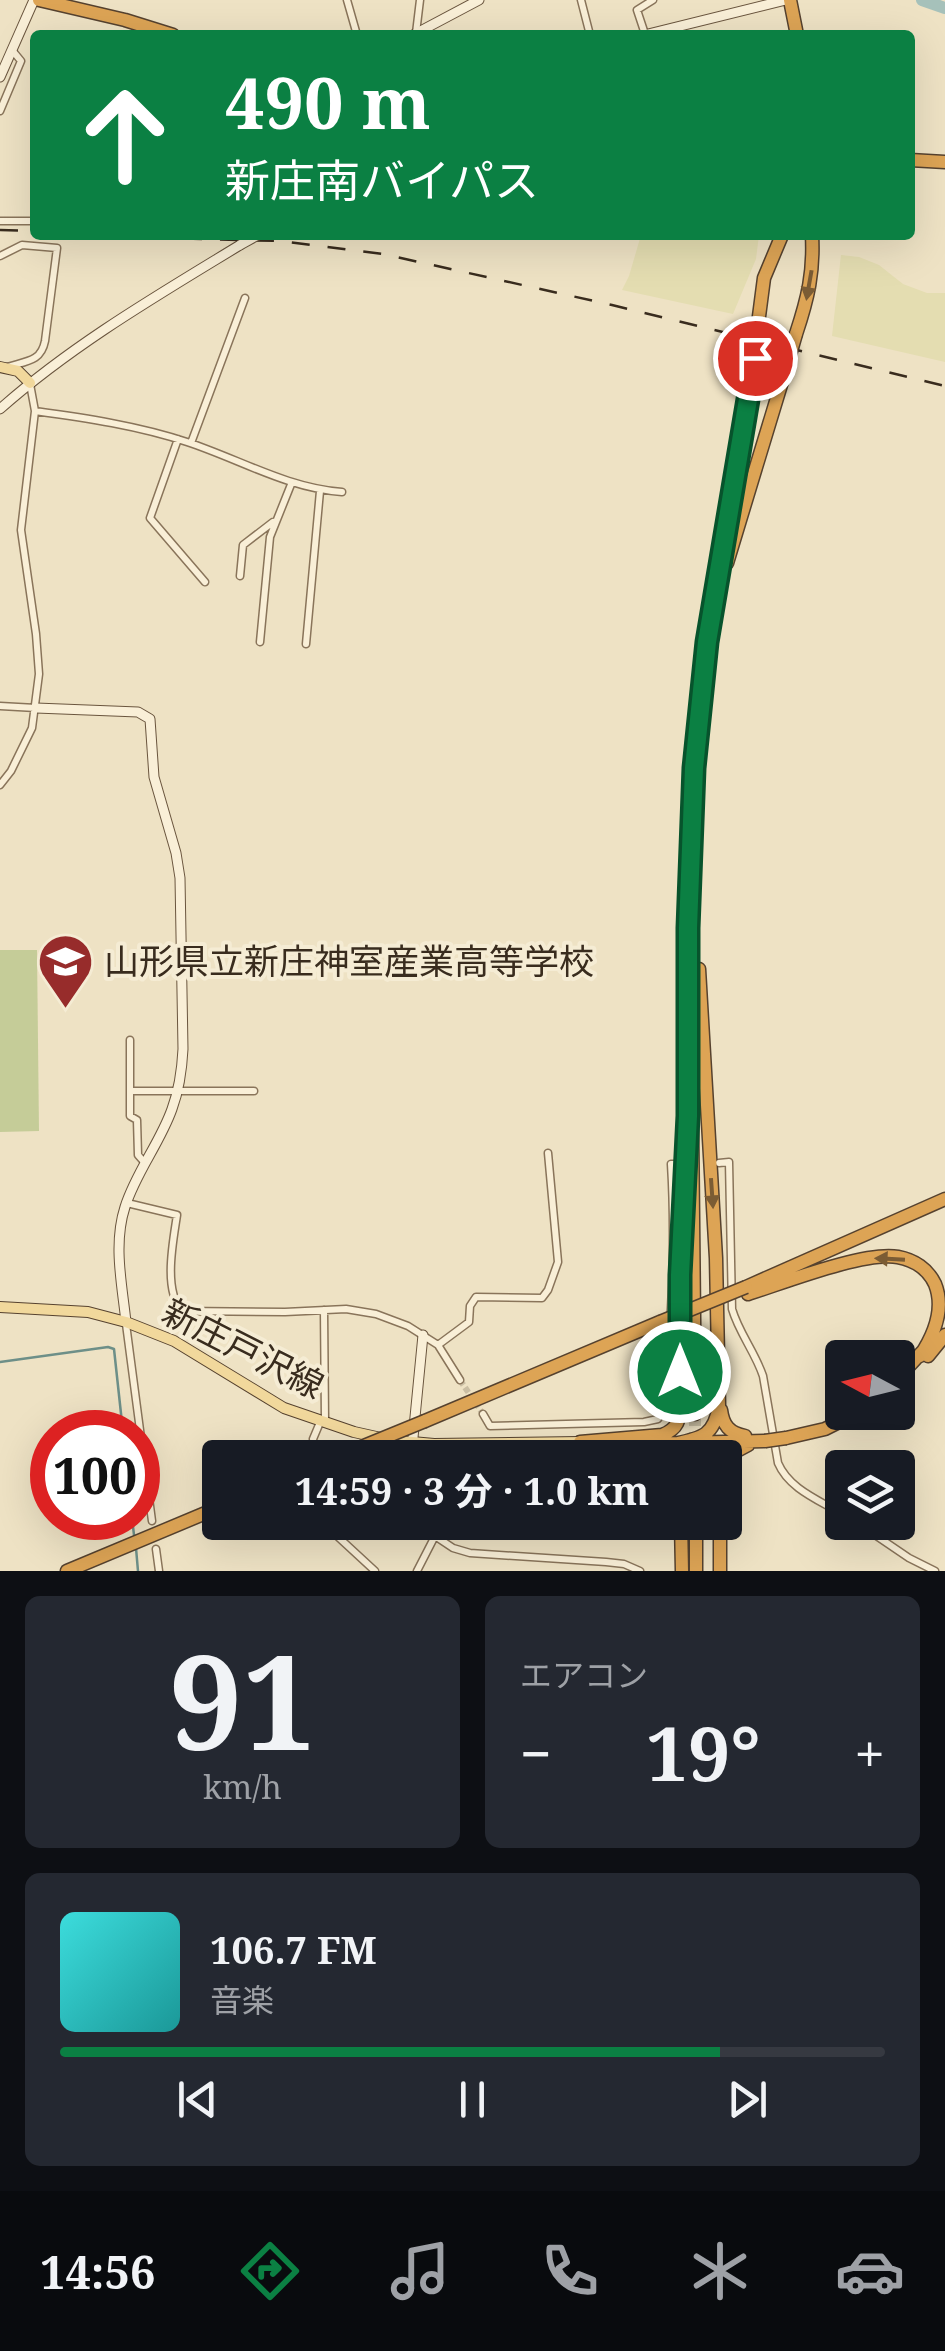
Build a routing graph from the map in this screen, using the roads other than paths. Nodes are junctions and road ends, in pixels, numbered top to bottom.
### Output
1 (36, 0) edge
2 (348, 0) edge
3 (420, 0) edge
4 (479, 0) edge
5 (581, 0) edge
6 (652, 0) edge
7 (736, 0) edge
8 (788, 0) edge
9 (737, 12) junction
10 (157, 30) edge
11 (356, 30) edge
12 (415, 30) edge
13 (422, 30) edge
14 (589, 30) edge
15 (643, 30) edge
16 (664, 30) edge
17 (796, 30) edge
18 (12, 50) junction
19 (0, 77) edge
20 (0, 111) edge
21 (915, 160) edge
22 (945, 162) edge
23 (0, 220) edge
24 (30, 222) edge
25 (249, 240) edge
26 (780, 240) edge
27 (812, 240) edge
28 (0, 256) edge
29 (245, 298) dead end
30 (3, 367) edge
31 (30, 383) junction
32 (0, 410) edge
33 (36, 411) junction
34 (178, 439) junction
35 (191, 443) junction
36 (292, 482) junction
37 (320, 491) junction
38 (342, 492) dead end
39 (274, 522) junction
40 (240, 576) dead end
41 (205, 582) dead end
42 (260, 642) dead end
43 (709, 642) junction
44 (306, 644) dead end
45 (0, 706) edge
46 (36, 708) junction
47 (0, 784) edge
48 (691, 886) junction
49 (130, 1040) dead end
50 (130, 1091) junction
51 (176, 1092) junction
52 (254, 1092) dead end
53 (548, 1153) dead end
54 (145, 1163) junction
55 (719, 1163) dead end
56 (684, 1164) dead end
57 (945, 1190) edge
58 (945, 1199) edge
59 (127, 1202) junction
60 (812, 1258) junction
61 (747, 1290) junction
62 (0, 1307) edge
63 (324, 1310) junction
64 (945, 1320) edge
65 (126, 1322) junction
66 (945, 1334) edge
67 (422, 1335) junction
68 (438, 1345) junction
69 (923, 1357) junction
70 (915, 1365) edge
71 (460, 1380) tunnel mouth
72 (719, 1387) junction
73 (680, 1404) junction
74 (137, 1410) edge
75 (483, 1414) tunnel mouth
76 (695, 1414) tunnel mouth
77 (323, 1420) junction
78 (825, 1422) edge
79 (825, 1429) edge
80 (786, 1435) junction
81 (745, 1436) junction
82 (765, 1438) junction
83 (313, 1440) edge
84 (378, 1440) edge
85 (390, 1440) edge
86 (412, 1440) edge
87 (644, 1440) edge
88 (708, 1440) junction
89 (742, 1447) edge
90 (825, 1504) edge
91 (202, 1515) edge
92 (341, 1540) edge
93 (433, 1540) edge
94 (441, 1540) edge
95 (681, 1540) edge
96 (696, 1540) edge
97 (720, 1540) edge
98 (882, 1540) edge
99 (156, 1548) dead end
100 (67, 1571) edge
101 (158, 1571) edge
102 (375, 1571) edge
103 (417, 1571) edge
104 (640, 1571) edge
105 (682, 1571) edge
106 (696, 1571) edge
107 (720, 1571) edge
108 (935, 1571) edge

1 - 10 highway
1 - 18 street
2 - 11 street
3 - 12 street
4 - 13 street
5 - 14 street
6 - 15 street
7 - 9 street
8 - 9 street
8 - 17 highway
9 - 16 street
18 - 19 street
18 - 20 street
21 - 22 highway
23 - 24 street
25 - 31 street, bridge
26 - 43 highway, bridge
27 -> 43 highway, bridge
28 - 30 street
29 - 35 street
30 - 31 main road
31 - 32 street
31 - 33 street
33 - 34 street
33 - 46 street
34 - 35 street
34 - 41 street
35 - 36 street
36 - 37 street
36 - 39 street
37 - 38 street
37 - 44 street
39 - 40 street
39 - 42 street
43 - 48 highway
45 - 46 street
46 - 47 street
46 - 51 street
48 -> 72 highway
48 - 73 highway
48 - 76 highway
49 - 50 street
50 - 51 street
50 - 54 street
51 - 52 street
51 - 54 street
53 - 68 street
54 - 59 street
55 - 90 street
56 - 75 street
57 - 60 highway
58 - 60 highway
59 - 63 street
59 - 65 street
60 - 61 highway
69 -> 61 highway
61 - 84 highway, bridge
62 - 65 main road, 新庄戸沢線
63 - 67 street
63 - 77 street
64 - 69 highway
65 - 74 street
65 - 77 main road, 新庄戸沢線
66 - 69 highway
67 - 68 street
67 - 86 street
68 - 71 street
69 - 70 highway
72 - 81 highway
72 - 88 highway
73 - 87 highway
73 - 88 highway
77 - 83 street
77 - 85 main road, 新庄戸沢線
78 - 80 highway
79 - 80 highway
80 - 82 highway, bridge
81 - 82 highway
81 - 88 highway
82 - 88 highway
82 - 89 highway
91 - 100 highway
92 - 102 street
93 - 103 street
94 - 104 street
95 - 105 highway
96 - 106 highway
97 - 107 highway
98 - 108 street
99 - 101 street

